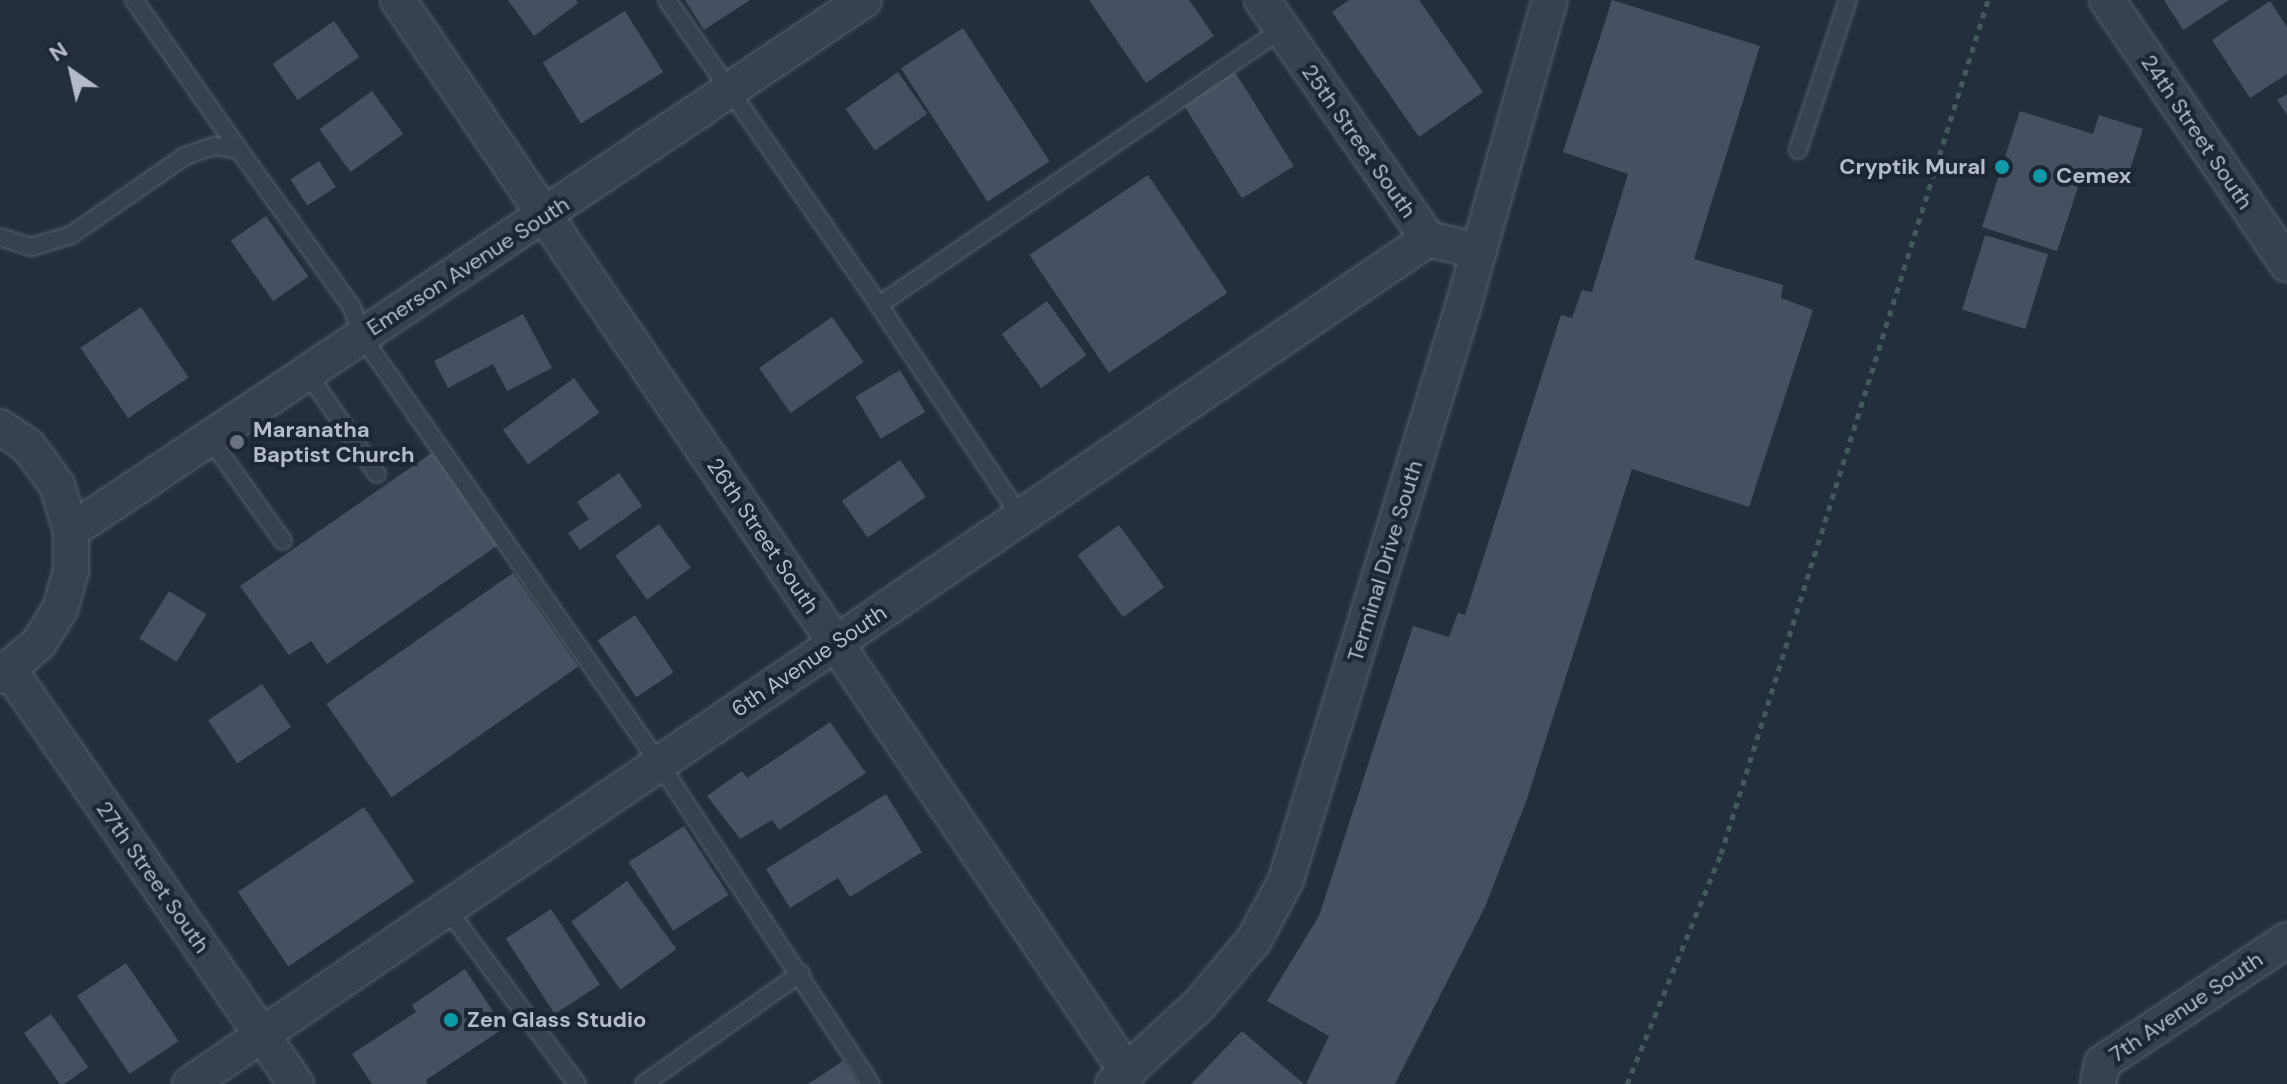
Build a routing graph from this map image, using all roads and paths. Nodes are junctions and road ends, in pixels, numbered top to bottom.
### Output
1 (134, 0) edge
2 (398, 0) edge
3 (667, 0) edge
4 (864, 0) edge
5 (1262, 0) edge
6 (1550, 0) edge
7 (1848, 0) edge
8 (1988, 0) edge
9 (2107, 0) edge
10 (1282, 29) junction
11 (729, 91) junction
12 (239, 150) junction
13 (1798, 150) dead end
14 (546, 216) junction
15 (0, 237) edge
16 (1428, 239) junction
17 (1478, 251) junction
18 (2287, 264) edge
19 (879, 305) junction
20 (361, 335) junction
21 (308, 374) junction
22 (0, 427) edge
23 (210, 439) junction
24 (377, 474) dead end
25 (1020, 516) junction
26 (71, 531) junction
27 (283, 541) dead end
28 (835, 643) junction
29 (5, 673) edge
30 (659, 763) junction
31 (447, 909) junction
32 (2287, 940) edge
33 (801, 973) junction
34 (263, 1034) junction
35 (1120, 1079) edge
36 (190, 1084) edge
37 (296, 1084) edge
38 (577, 1084) edge
39 (644, 1084) edge
40 (871, 1084) edge
41 (1627, 1084) edge
42 (2098, 1084) edge

1 - 12 lane
2 - 14 street, 26th Street South
3 - 11 lane
4 - 11 street, Emerson Avenue South
5 - 10 street, 25th Street South
6 - 17 street, Terminal Drive South
7 - 13 lane
8 - 41 path
9 - 18 street, 24th Street South
10 - 16 street, 25th Street South
10 - 19 lane
11 - 14 street, Emerson Avenue South
11 - 19 lane
12 - 15 lane
12 - 20 lane
14 - 20 street, Emerson Avenue South
14 - 28 street, 26th Street South
16 - 17 street, 25th Street South
16 - 25 street, 6th Avenue South
17 - 35 street, Terminal Drive South
19 - 25 lane
20 - 21 street, Emerson Avenue South
20 - 30 lane
21 - 23 street, Emerson Avenue South
21 - 24 lane
22 - 26 street, 27th Street South
23 - 26 street, Emerson Avenue South
23 - 27 lane
25 - 28 street, 6th Avenue South
26 - 29 street, 27th Street South
28 - 30 street, 6th Avenue South
28 - 35 street, 26th Street South
29 - 34 street, 27th Street South
30 - 31 street, 6th Avenue South
30 - 33 lane
31 - 34 street, 6th Avenue South
31 - 38 lane
32 - 42 street, 7th Avenue South
33 - 39 lane
33 - 40 lane
34 - 36 street, 6th Avenue South
34 - 37 street, 27th Street South

